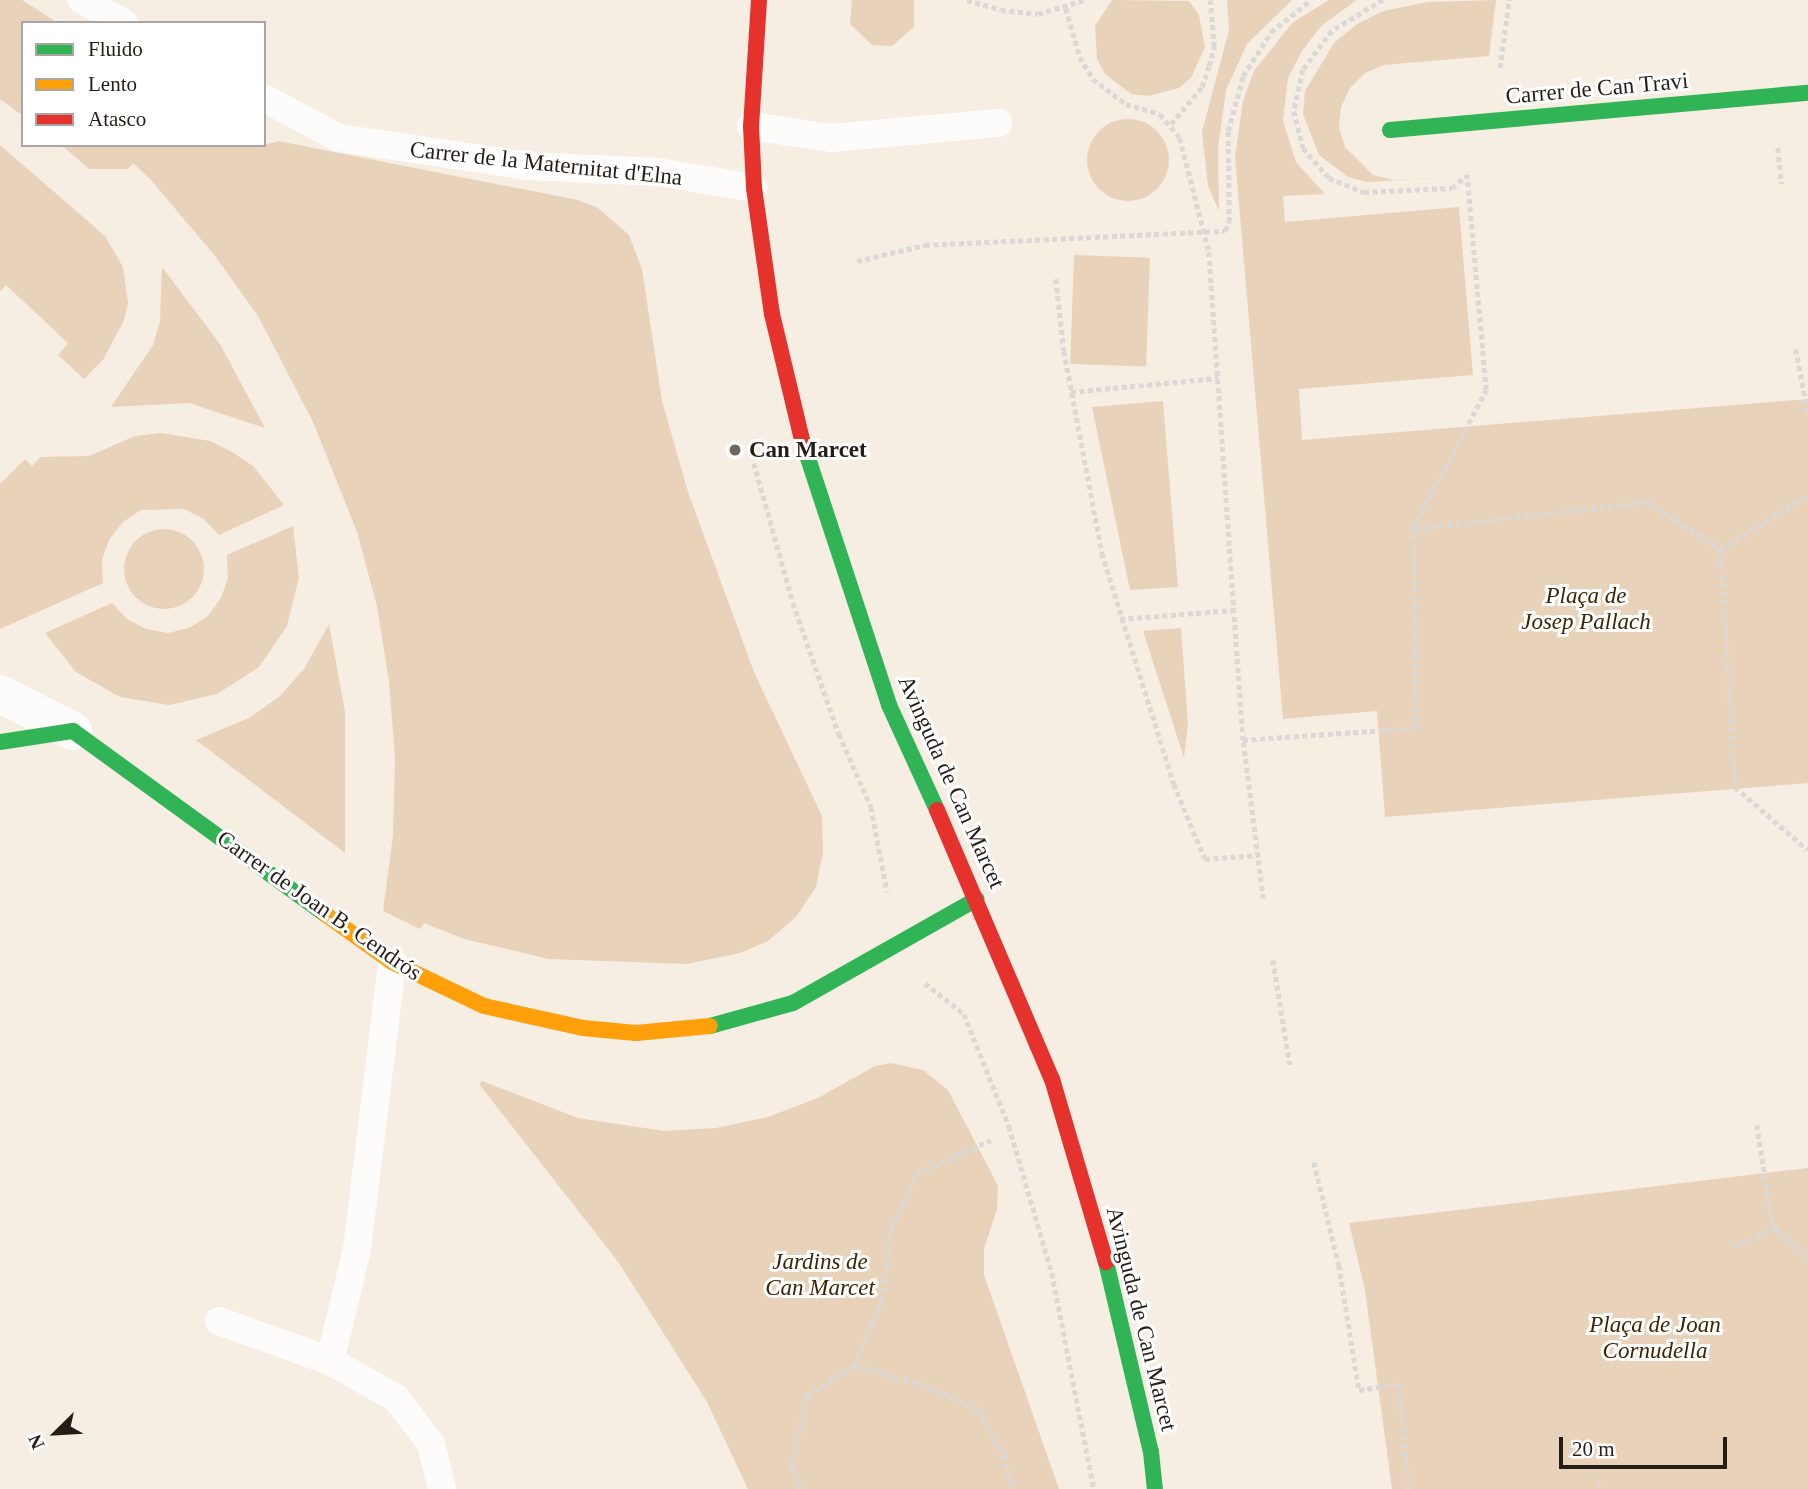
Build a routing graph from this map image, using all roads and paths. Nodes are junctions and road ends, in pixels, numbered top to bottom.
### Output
1 (82, 0) edge
2 (759, 0) edge
3 (967, 0) edge
4 (1084, 0) edge
5 (1210, 0) edge
6 (1311, 0) edge
7 (1509, 0) edge
8 (1066, 8) junction
9 (120, 21) edge
10 (1500, 68) dead end
11 (1808, 93) edge
12 (266, 99) edge
13 (998, 123) dead end
14 (1171, 124) junction
15 (751, 126) junction
16 (1390, 130) dead end
17 (1779, 148) dead end
18 (1467, 175) dead end
19 (1782, 184) dead end
20 (754, 188) junction
21 (1204, 234) junction
22 (857, 261) dead end
23 (1056, 279) dead end
24 (1796, 349) dead end
25 (1217, 378) junction
26 (1071, 392) junction
27 (1808, 413) edge
28 (1808, 495) edge
29 (1413, 529) junction
30 (1721, 549) junction
31 (1234, 610) junction
32 (1120, 619) junction
33 (0, 694) edge
34 (74, 731) junction
35 (1243, 740) junction
36 (0, 742) edge
37 (1808, 850) edge
38 (1258, 855) junction
39 (1263, 898) dead end
40 (977, 899) junction
41 (1273, 960) dead end
42 (392, 962) junction
43 (924, 982) dead end
44 (1290, 1065) dead end
45 (1756, 1125) dead end
46 (991, 1140) dead end
47 (1314, 1162) dead end
48 (1776, 1228) junction
49 (1732, 1247) dead end
50 (1808, 1260) edge
51 (219, 1321) dead end
52 (330, 1361) junction
53 (854, 1366) junction
54 (1599, 1481) dead end
55 (442, 1489) edge
56 (800, 1489) edge
57 (1012, 1489) edge
58 (1094, 1489) edge
59 (1154, 1489) edge
60 (1409, 1489) edge
61 (1599, 1489) edge

1 - 9 lane
2 - 15 street, Avinguda de Can Marcet
3 - 8 path
4 - 8 path
5 - 14 path
6 - 21 path
7 - 10 path
8 - 14 path
11 - 16 street, Carrer de Can Travi
12 - 20 lane, Carrer de la Maternitat d'Elna
13 - 15 lane
14 - 21 path
15 - 20 street, Avinguda de Can Marcet
17 - 19 path
18 - 29 path
20 - 40 street, Avinguda de Can Marcet
21 - 22 path
21 - 25 path
23 - 26 path
24 - 27 path
25 - 26 path
25 - 31 path
26 - 32 path
28 - 30 path
29 - 30 path
29 - 35 path
30 - 37 path
31 - 32 path
31 - 35 path
32 - 38 path
33 - 34 street, Carrer de Joan B. Cendrós
34 - 36 street
34 - 42 street, Carrer de Joan B. Cendrós
35 - 38 path
38 - 39 path
40 - 42 street, Carrer de Joan B. Cendrós
40 - 59 street, Avinguda de Can Marcet
41 - 44 path
42 - 52 lane
43 - 58 path
45 - 48 path
46 - 53 path
47 - 60 path
48 - 49 path
48 - 50 path
51 - 52 lane
52 - 55 lane
53 - 56 path
53 - 57 path
54 - 61 path

